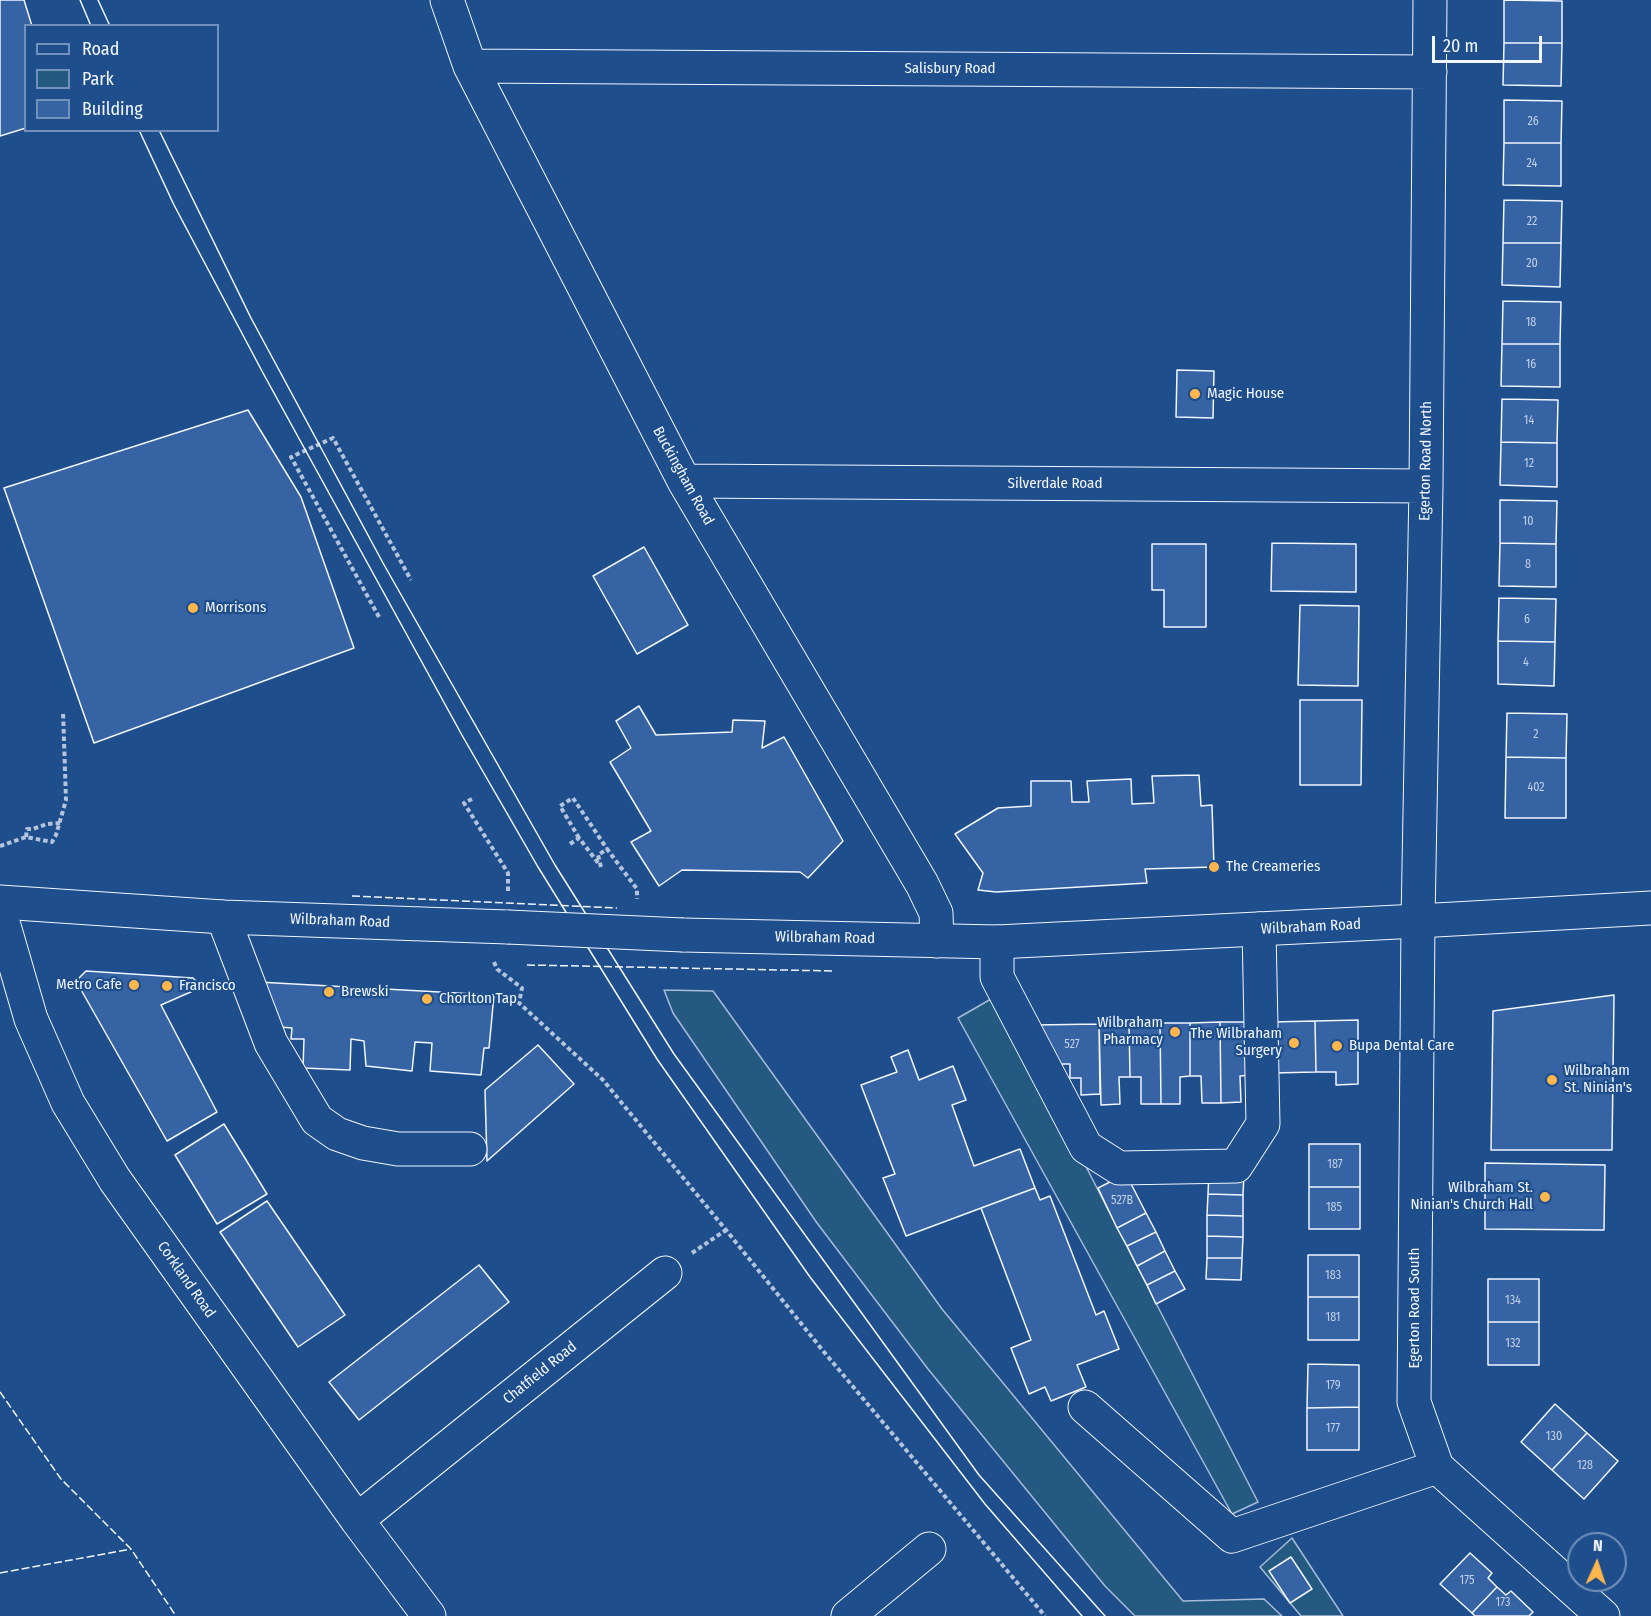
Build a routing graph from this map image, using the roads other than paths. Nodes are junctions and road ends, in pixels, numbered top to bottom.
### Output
1 (447, 0) edge
2 (1430, 0) edge
3 (471, 66) junction
4 (1430, 72) junction
5 (684, 481) junction
6 (1426, 486) junction
7 (0, 902) edge
8 (1651, 908) edge
9 (0, 912) edge
10 (223, 917) junction
11 (1419, 921) junction
12 (1259, 929) junction
13 (937, 941) junction
14 (997, 942) junction
15 (470, 1149) dead end
16 (665, 1273) road end
17 (1085, 1407) dead end
18 (1437, 1467) junction
19 (357, 1520) junction
20 (929, 1549) dead end
21 (429, 1616) edge
22 (848, 1616) edge
23 (1603, 1616) edge

1 - 3 main road, Buckingham Road
2 - 4 main road, Egerton Road North
3 - 4 main road, Salisbury Road
3 - 5 main road, Buckingham Road
4 - 6 main road, Egerton Road North
5 - 6 main road, Silverdale Road
5 - 13 main road, Buckingham Road
6 - 11 main road, Egerton Road North
7 - 10 main road, Wilbraham Road
8 - 11 main road, Wilbraham Road
9 - 19 main road, Corkland Road
10 - 13 main road, Wilbraham Road, bridge
10 - 15 main road
11 - 12 main road, Wilbraham Road
11 - 18 main road, Egerton Road South
12 - 14 main road, Wilbraham Road
12 - 14 main road
13 - 14 main road, Wilbraham Road
16 - 19 main road, Chatfield Road
17 - 18 main road
18 - 23 main road, Egerton Road South
19 - 21 main road, Corkland Road
20 - 22 main road

